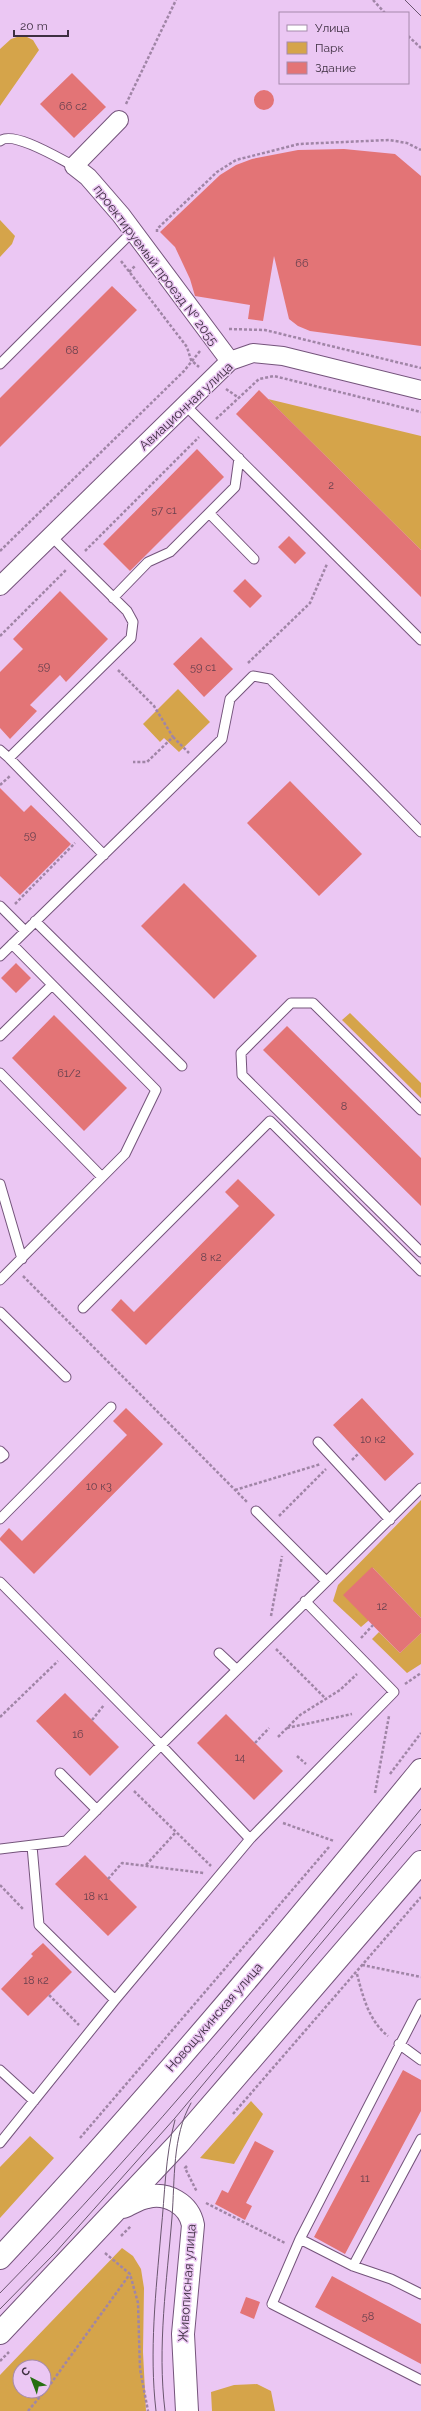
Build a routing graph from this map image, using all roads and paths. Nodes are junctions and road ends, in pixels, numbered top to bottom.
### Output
1 (176, 0) edge
2 (373, 0) edge
3 (384, 12) edge
4 (409, 37) edge
5 (421, 48) edge
6 (119, 120) joint
7 (0, 141) edge
8 (421, 150) edge
9 (74, 166) junction
10 (132, 232) junction
11 (157, 235) dead end
12 (113, 251) junction
13 (362, 354) dead end
14 (230, 361) junction
15 (0, 364) edge
16 (421, 368) edge
17 (212, 378) junction
18 (421, 390) edge
19 (239, 398) junction
20 (185, 406) junction
21 (421, 412) edge
22 (208, 427) junction
23 (239, 458) junction
24 (209, 513) junction
25 (51, 536) junction
26 (332, 551) junction
27 (254, 559) dead end
28 (75, 560) junction
29 (0, 586) edge
30 (113, 598) junction
31 (0, 636) edge
32 (421, 640) edge
33 (244, 666) dead end
34 (117, 669) dead end
35 (173, 737) junction
36 (0, 750) edge
37 (9, 758) junction
38 (194, 758) dead end
39 (134, 762) dead end
40 (10, 776) dead end
41 (0, 785) edge
42 (421, 832) edge
43 (75, 843) dead end
44 (104, 855) junction
45 (3, 909) edge
46 (35, 921) junction
47 (25, 931) junction
48 (12, 944) junction
49 (0, 956) edge
50 (52, 985) junction
51 (0, 1036) edge
52 (182, 1066) dead end
53 (0, 1073) edge
54 (421, 1110) edge
55 (102, 1177) junction
56 (0, 1184) edge
57 (421, 1252) edge
58 (22, 1259) junction
59 (14, 1267) junction
60 (421, 1271) edge
61 (0, 1280) edge
62 (83, 1308) dead end
63 (0, 1312) edge
64 (66, 1377) dead end
65 (111, 1407) dead end
66 (318, 1442) dead end
67 (0, 1451) edge
68 (0, 1458) edge
69 (335, 1460) junction
70 (421, 1488) edge
71 (235, 1490) junction
72 (256, 1511) joint
73 (0, 1520) edge
74 (390, 1520) junction
75 (270, 1525) junction
76 (326, 1581) junction
77 (0, 1582) edge
78 (305, 1601) junction
79 (219, 1653) dead end
80 (58, 1661) dead end
81 (236, 1669) junction
82 (359, 1672) dead end
83 (421, 1673) edge
84 (394, 1692) junction
85 (112, 1696) junction
86 (335, 1716) dead end
87 (0, 1717) edge
88 (92, 1720) dead end
89 (269, 1728) dead end
90 (287, 1728) junction
91 (421, 1733) edge
92 (278, 1737) dead end
93 (255, 1743) dead end
94 (161, 1746) junction
95 (421, 1770) edge
96 (60, 1773) dead end
97 (389, 1775) dead end
98 (125, 1782) junction
99 (380, 1787) dead end
100 (375, 1793) junction
101 (370, 1799) dead end
102 (97, 1810) junction
103 (269, 1819) junction
104 (176, 1832) junction
105 (339, 1835) dead end
106 (250, 1839) junction
107 (334, 1841) junction
108 (32, 1846) junction
109 (0, 1850) edge
110 (421, 1862) edge
111 (146, 1866) junction
112 (220, 1875) junction
113 (108, 1879) dead end
114 (0, 1885) edge
115 (421, 1897) edge
116 (39, 1925) junction
117 (362, 1965) junction
118 (356, 1974) junction
119 (421, 1977) edge
120 (49, 1995) dead end
121 (115, 2000) junction
122 (421, 2004) edge
123 (381, 2030) dead end
124 (88, 2034) junction
125 (399, 2044) junction
126 (421, 2060) edge
127 (0, 2070) edge
128 (34, 2101) junction
129 (232, 2115) dead end
130 (421, 2139) edge
131 (76, 2142) dead end
132 (0, 2143) edge
133 (190, 2162) dead end
134 (185, 2168) dead end
135 (202, 2201) dead end
136 (117, 2210) junction
137 (300, 2238) junction
138 (296, 2249) junction
139 (105, 2253) dead end
140 (0, 2258) edge
141 (353, 2266) junction
142 (130, 2274) junction
143 (421, 2294) edge
144 (0, 2333) edge
145 (421, 2380) edge
146 (28, 2411) edge
147 (148, 2411) edge
148 (187, 2411) edge

1 - 6 path
2 - 3 path
4 - 5 path
6 - 9 street
7 - 9 lane
8 - 11 path
9 - 10 street, проектируемый проезд № 2055
10 - 12 lane
10 - 14 street, проектируемый проезд № 2055
12 - 15 lane
12 - 17 path
13 - 16 path
14 - 17 street, Авиационная улица
14 - 18 street, Авиационная улица
17 - 19 path
17 - 20 street, Авиационная улица
19 - 21 path
19 - 22 path
20 - 22 lane
20 - 25 street, Авиационная улица
22 - 23 lane
22 - 28 path
23 - 24 lane
23 - 26 lane
24 - 27 lane
24 - 30 lane
25 - 28 lane
25 - 29 street, Авиационная улица
26 - 32 lane
26 - 33 path
28 - 30 lane
28 - 31 path
30 - 37 lane
34 - 35 path
35 - 38 path
35 - 39 path
36 - 37 lane
37 - 44 lane
40 - 41 path
42 - 44 lane
43 - 45 path
44 - 46 lane
45 - 47 lane
46 - 47 lane
46 - 52 lane
47 - 48 lane
48 - 49 lane
48 - 50 lane
50 - 51 lane
50 - 55 lane
53 - 55 lane
54 - 57 lane
55 - 58 lane
56 - 58 lane
58 - 59 lane
59 - 61 lane
59 - 71 path
60 - 62 lane
63 - 64 lane
65 - 73 lane
66 - 69 lane
67 - 68 lane
69 - 71 path
69 - 74 lane
69 - 75 path
70 - 74 lane
71 - 72 path
72 - 75 lane
74 - 76 lane
75 - 76 lane
76 - 78 lane
77 - 85 lane
78 - 81 lane
78 - 84 lane
79 - 81 lane
80 - 87 path
81 - 94 lane
82 - 90 path
83 - 84 path
84 - 100 path
84 - 103 lane
85 - 88 path
85 - 94 lane
86 - 90 path
89 - 93 path
90 - 92 path
91 - 97 path
94 - 98 lane
94 - 106 lane
95 - 140 main road, Новощукинская улица
96 - 102 lane
98 - 102 lane
98 - 104 path
99 - 100 path
100 - 101 path
102 - 108 lane
103 - 106 lane
103 - 107 path
104 - 111 path
104 - 112 path
105 - 107 path
106 - 112 lane
107 - 131 path
108 - 109 lane
108 - 116 lane
110 - 136 main road
111 - 112 path
111 - 113 path
112 - 121 lane
114 - 116 path
115 - 117 path
116 - 121 lane
117 - 118 path
117 - 119 path
118 - 123 path
118 - 129 path
120 - 124 path
121 - 124 lane
122 - 125 lane
124 - 128 lane
125 - 126 lane
125 - 137 lane
127 - 128 lane
128 - 132 lane
130 - 141 lane
133 - 134 path
135 - 138 path
136 - 144 main road
136 - 148 main road, Живописная улица
137 - 138 lane
137 - 141 lane
138 - 145 lane
139 - 142 path
141 - 143 lane
142 - 146 path
142 - 147 path

